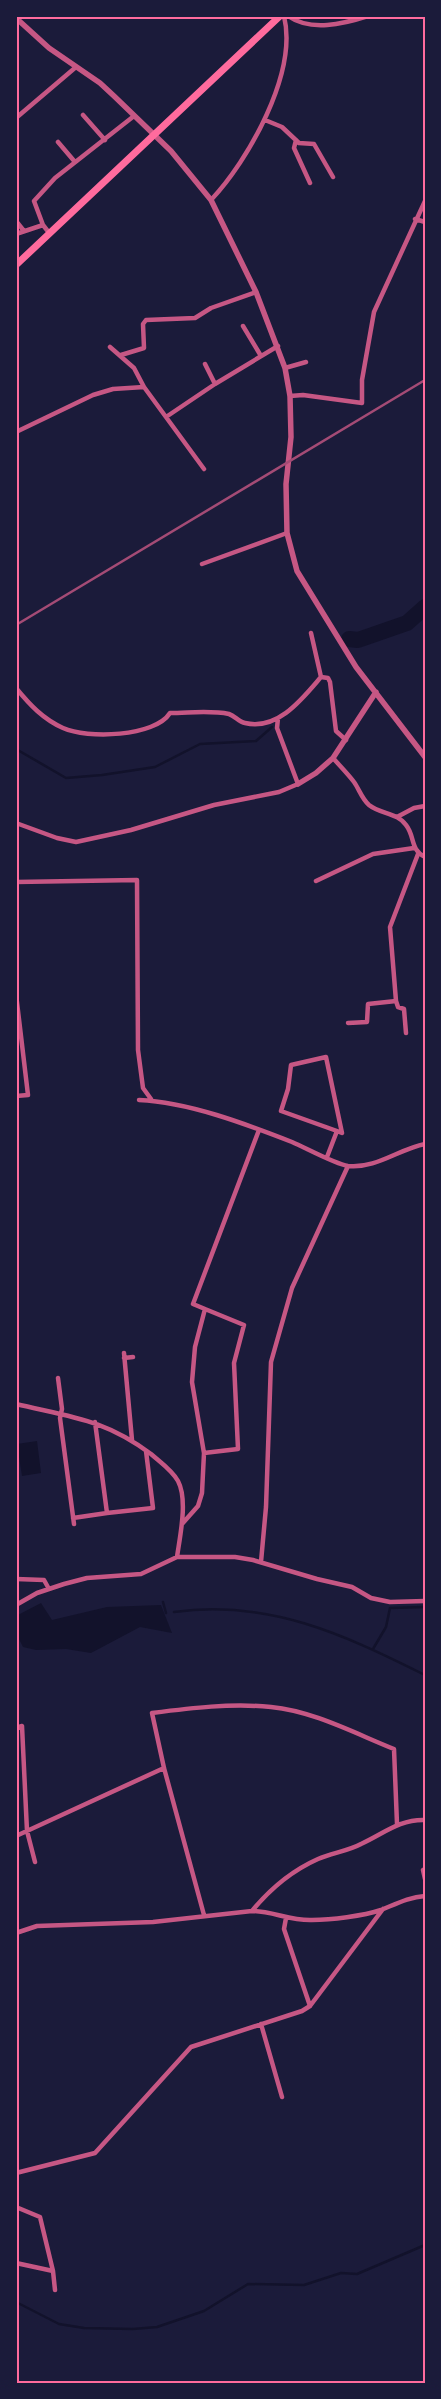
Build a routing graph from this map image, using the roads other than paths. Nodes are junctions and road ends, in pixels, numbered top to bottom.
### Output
1 (280, 16) edge
2 (284, 16) edge
3 (288, 16) edge
4 (368, 16) edge
5 (16, 18) edge
6 (76, 67) junction
7 (83, 115) dead end
8 (134, 116) junction
9 (16, 118) edge
10 (265, 120) junction
11 (155, 135) junction
12 (105, 140) junction
13 (296, 140) junction
14 (58, 142) dead end
15 (75, 162) junction
16 (333, 177) dead end
17 (310, 183) dead end
18 (211, 200) junction
19 (425, 201) edge
20 (415, 219) junction
21 (16, 221) edge
22 (425, 222) edge
23 (43, 225) junction
24 (24, 231) junction
25 (16, 234) edge
26 (50, 234) junction
27 (16, 265) edge
28 (256, 292) junction
29 (243, 326) dead end
30 (278, 346) junction
31 (110, 347) dead end
32 (121, 355) junction
33 (261, 356) junction
34 (306, 362) dead end
35 (205, 364) dead end
36 (285, 368) junction
37 (215, 384) junction
38 (144, 387) junction
39 (290, 396) junction
40 (166, 417) junction
41 (16, 432) edge
42 (204, 469) dead end
43 (287, 533) junction
44 (202, 564) dead end
45 (311, 633) dead end
46 (321, 677) junction
47 (16, 688) edge
48 (376, 692) junction
49 (278, 718) junction
50 (347, 740) junction
51 (425, 757) edge
52 (333, 758) junction
53 (298, 784) junction
54 (425, 806) edge
55 (398, 818) junction
56 (16, 823) edge
57 (414, 848) junction
58 (418, 854) junction
59 (425, 857) edge
60 (316, 881) dead end
61 (16, 882) edge
62 (16, 994) edge
63 (396, 1001) junction
64 (348, 1023) dead end
65 (406, 1033) dead end
66 (16, 1096) edge
67 (151, 1099) junction
68 (139, 1100) dead end
69 (259, 1130) junction
70 (337, 1131) junction
71 (425, 1144) edge
72 (327, 1157) junction
73 (348, 1166) junction
74 (205, 1309) junction
75 (133, 1357) dead end
76 (58, 1378) dead end
77 (16, 1404) edge
78 (61, 1413) junction
79 (95, 1422) junction
80 (132, 1440) junction
81 (146, 1451) junction
82 (204, 1453) junction
83 (107, 1513) junction
84 (73, 1518) junction
85 (74, 1524) dead end
86 (182, 1524) junction
87 (177, 1557) junction
88 (261, 1562) junction
89 (16, 1580) edge
90 (49, 1588) junction
91 (425, 1601) edge
92 (16, 1605) edge
93 (16, 1728) edge
94 (164, 1768) junction
95 (425, 1820) edge
96 (397, 1824) junction
97 (28, 1831) junction
98 (16, 1836) edge
99 (35, 1862) dead end
100 (425, 1870) edge
101 (425, 1879) edge
102 (425, 1896) edge
103 (383, 1909) junction
104 (252, 1910) junction
105 (204, 1915) junction
106 (286, 1918) junction
107 (16, 1934) edge
108 (310, 2006) junction
109 (260, 2024) junction
110 (282, 2096) dead end
111 (16, 2173) edge
112 (16, 2207) edge
113 (16, 2263) edge
114 (53, 2271) junction
115 (55, 2290) dead end

1 - 11 main road
2 - 10 street
3 - 4 street
5 - 6 street
6 - 8 street
6 - 9 street
7 - 12 street
8 - 11 street
8 - 12 street
10 - 13 street
10 - 18 street
11 - 18 street
11 - 26 main road
12 - 15 street
13 - 16 street
13 - 17 street
14 - 15 street
15 - 23 street
18 - 28 street
19 - 20 street
20 - 22 street
20 - 39 street
21 - 24 street
23 - 24 street
23 - 26 street
24 - 25 street
26 - 27 main road
28 - 30 street
28 - 32 street
29 - 33 street
30 - 33 street
30 - 36 street
31 - 32 street
32 - 38 street
33 - 37 street
34 - 36 street
35 - 37 street
36 - 39 street
37 - 40 street
38 - 40 street
38 - 41 street
39 - 43 street
40 - 42 street
43 - 44 street
43 - 48 street
45 - 46 street
46 - 49 street
46 - 50 street
47 - 49 street
48 - 50 street
48 - 51 street
49 - 53 street
50 - 52 street
52 - 53 street
52 - 55 street
53 - 56 street
54 - 55 street
55 - 57 street
57 - 58 street
57 - 60 street
58 - 59 street
58 - 63 street
61 - 67 street
62 - 66 street
63 - 64 street
63 - 65 street
67 - 68 street
67 - 69 street
69 - 72 street
69 - 74 street
70 - 70 street
70 - 72 street
71 - 73 street
72 - 73 street
73 - 88 street
74 - 82 street
74 - 82 street
75 - 80 street
76 - 78 street
77 - 78 street
78 - 79 street
78 - 84 street
79 - 80 street
79 - 83 street
80 - 81 street
81 - 83 street
81 - 86 street
82 - 86 street
83 - 84 street
84 - 85 street
86 - 87 street
87 - 88 street
87 - 90 street
88 - 91 street
89 - 90 street
90 - 92 street
93 - 97 street
94 - 96 street
94 - 97 street
94 - 105 street
95 - 96 street
96 - 104 street
97 - 98 street
97 - 99 street
100 - 101 street
102 - 103 street
103 - 106 street
103 - 108 street
104 - 105 street
104 - 106 street
105 - 107 street
106 - 108 street
108 - 109 street
109 - 110 street
109 - 111 street
112 - 114 street
113 - 114 street
114 - 115 street

